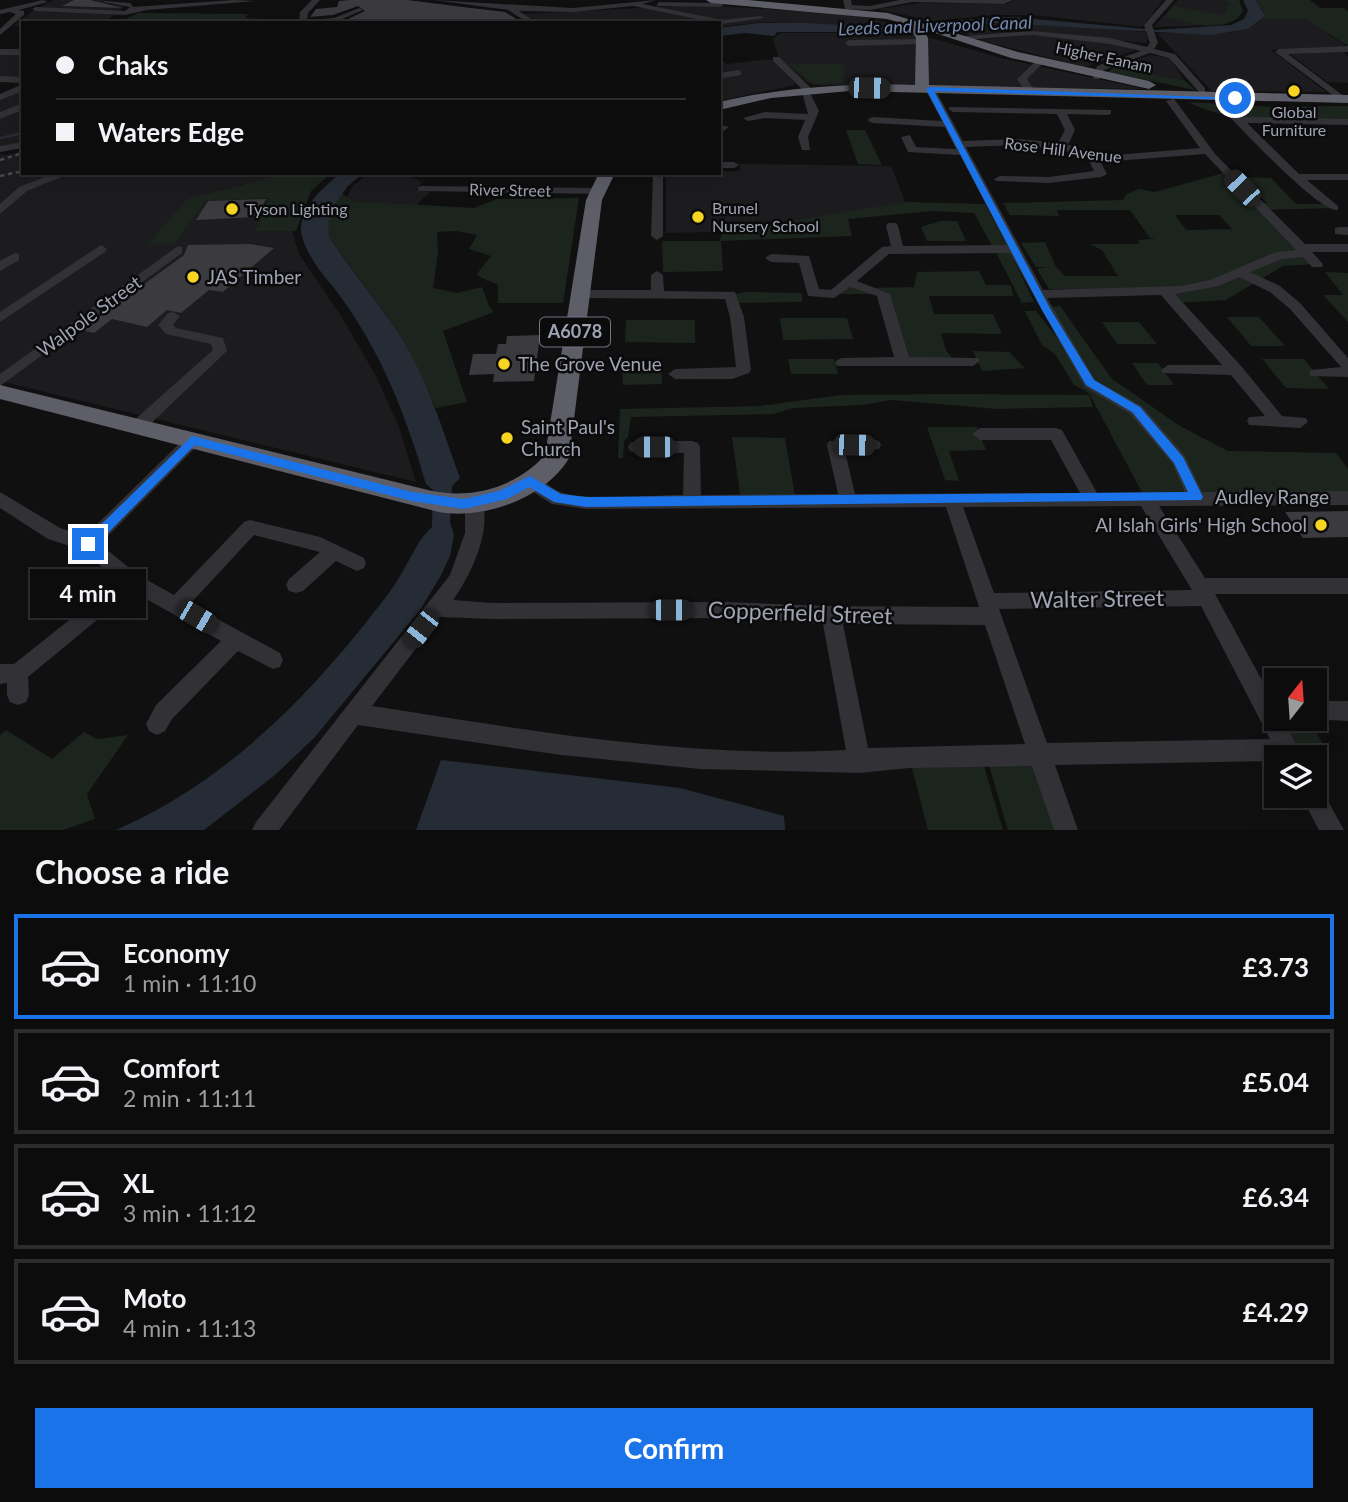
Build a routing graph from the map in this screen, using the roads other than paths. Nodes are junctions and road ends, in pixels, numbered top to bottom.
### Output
1 (50, 0) edge
2 (98, 0) edge
3 (316, 0) edge
4 (437, 0) edge
5 (847, 0) edge
6 (912, 0) edge
7 (1170, 0) edge
8 (655, 1) edge
9 (691, 1) edge
10 (1007, 1) edge
11 (725, 2) edge
12 (248, 3) edge
13 (634, 5) junction
14 (42, 7) edge
15 (12, 10) junction
16 (130, 10) junction
17 (359, 10) dead end
18 (512, 10) junction
19 (0, 12) edge
20 (760, 18) dead end
21 (113, 21) edge
22 (303, 21) edge
23 (531, 21) edge
24 (717, 21) edge
25 (721, 22) edge
26 (21, 27) edge
27 (1, 31) edge
28 (929, 33) junction
29 (849, 43) dead end
30 (1348, 49) edge
31 (1149, 51) junction
32 (0, 52) edge
33 (21, 52) edge
34 (776, 59) dead end
35 (1039, 62) junction
36 (738, 73) dead end
37 (1096, 75) junction
38 (721, 76) edge
39 (0, 79) edge
40 (21, 80) edge
41 (21, 88) edge
42 (806, 89) junction
43 (926, 89) junction
44 (1030, 92) junction
45 (1087, 93) junction
46 (1199, 94) junction
47 (0, 97) edge
48 (1345, 99) edge
49 (1171, 101) dead end
50 (721, 105) edge
51 (21, 107) edge
52 (1224, 107) dead end
53 (959, 108) dead end
54 (1060, 111) junction
55 (1104, 114) dead end
56 (0, 116) edge
57 (812, 117) junction
58 (748, 118) dead end
59 (872, 120) dead end
60 (1238, 120) junction
61 (1348, 122) edge
62 (948, 124) junction
63 (906, 137) dead end
64 (21, 145) edge
65 (1062, 147) junction
66 (806, 148) dead end
67 (960, 148) junction
68 (3, 149) edge
69 (1208, 151) junction
70 (1091, 155) junction
71 (721, 165) edge
72 (734, 165) dead end
73 (60, 175) edge
74 (659, 175) edge
75 (1296, 177) junction
76 (1348, 177) edge
77 (1000, 179) dead end
78 (603, 182) edge
79 (422, 189) dead end
80 (1334, 208) dead end
81 (0, 210) edge
82 (892, 226) dead end
83 (657, 236) dead end
84 (1348, 248) edge
85 (101, 249) dead end
86 (1016, 249) junction
87 (178, 250) dead end
88 (898, 250) junction
89 (1304, 251) junction
90 (15, 257) dead end
91 (771, 258) dead end
92 (1317, 264) dead end
93 (0, 267) edge
94 (1239, 272) junction
95 (657, 275) dead end
96 (848, 282) junction
97 (1166, 292) junction
98 (1039, 294) junction
99 (582, 295) junction
100 (658, 296) junction
101 (173, 316) dead end
102 (0, 318) edge
103 (973, 361) dead end
104 (903, 362) junction
105 (842, 363) dead end
106 (1348, 365) edge
107 (1168, 370) dead end
108 (1237, 370) junction
109 (1348, 372) edge
110 (1316, 373) dead end
111 (675, 374) dead end
112 (0, 381) edge
113 (0, 392) edge
114 (1255, 421) dead end
115 (1278, 422) junction
116 (1300, 422) dead end
117 (138, 426) junction
118 (980, 434) dead end
119 (192, 440) junction
120 (873, 445) dead end
121 (636, 447) dead end
122 (530, 481) junction
123 (1196, 497) junction
124 (1145, 498) junction
125 (1348, 498) edge
126 (1092, 499) junction
127 (848, 500) junction
128 (952, 500) junction
129 (692, 502) junction
130 (469, 503) junction
131 (5, 509) edge
132 (88, 544) junction
133 (334, 551) junction
134 (357, 563) dead end
135 (131, 581) junction
136 (296, 585) dead end
137 (1348, 586) edge
138 (1204, 592) junction
139 (177, 606) junction
140 (438, 608) junction
141 (990, 609) junction
142 (831, 615) junction
143 (236, 640) junction
144 (273, 660) dead end
145 (9, 673) edge
146 (18, 695) dead end
147 (1264, 700) edge
148 (1327, 711) edge
149 (1348, 711) edge
150 (354, 714) junction
151 (157, 724) dead end
152 (1264, 752) edge
153 (1040, 755) junction
154 (860, 762) junction
155 (1320, 808) edge
156 (264, 830) edge
157 (1066, 830) edge
158 (1332, 830) edge

1 - 14 street
2 - 16 street
3 - 22 street
4 - 18 street
5 - 6 street
6 - 10 street
7 - 31 street
8 - 9 street
8 - 13 street
9 - 11 street
11 - 28 highway, Higher Eanam
12 - 16 street
13 - 18 street
13 - 24 street
14 - 15 street
14 - 16 street
15 - 19 street
15 - 27 street
16 - 21 street
17 - 22 street
18 - 23 street
20 - 25 street
26 - 27 street
28 - 29 street
28 - 31 street
28 - 35 highway, Higher Eanam
28 - 35 highway, Higher Eanam
28 - 43 highway
30 - 48 street
31 - 37 street
31 - 46 street
32 - 33 street
34 - 42 street
35 - 37 highway, Higher Eanam
35 - 44 street
36 - 38 street
37 - 45 highway
37 - 46 highway, Higher Eanam
39 - 40 street
41 - 47 street
42 - 43 highway
42 - 50 highway
42 - 57 street
43 - 44 highway
43 - 62 street
44 - 45 highway
45 - 46 highway
46 - 48 highway
49 - 69 street
51 - 56 street
52 - 60 street
53 - 54 street
54 - 55 street
54 - 65 street
57 - 58 street
57 - 66 street
59 - 62 street
60 - 61 street
60 - 75 street
62 - 67 street
63 - 67 street, Rose Hill Avenue
64 - 68 street
65 - 67 street, Rose Hill Avenue
65 - 70 street, Rose Hill Avenue
67 - 86 street
69 - 70 street, Rose Hill Avenue
69 - 89 street
70 - 77 street
71 - 72 street
73 - 81 street
74 - 83 street
75 - 76 street
75 - 80 street
78 - 79 street, River Street
78 - 99 highway, A6078
82 - 88 street
84 - 89 street
85 - 102 street
86 - 88 street
86 - 98 street
87 - 112 street, Walpole Street
88 - 96 street
89 - 92 street
89 - 94 street
90 - 93 street
91 - 96 street
94 - 97 street
94 - 106 street
95 - 100 street
96 - 104 street
97 - 98 street
97 - 108 street
98 - 123 street
99 - 100 street
99 - 122 highway, A6078
100 - 111 street
101 - 117 street
103 - 104 street
104 - 105 street
107 - 108 street
108 - 115 street
109 - 110 street
113 - 117 highway, A6078
114 - 115 street
115 - 116 street
117 - 119 highway, A6078
118 - 126 street
119 - 130 highway, A6078
119 - 132 street
120 - 127 street
121 - 129 street
122 - 129 street, Audley Range
122 - 130 highway, A6078
123 - 124 street, Audley Range
123 - 125 street, Audley Range
124 - 126 street, Audley Range
124 - 138 street
126 - 128 street, Audley Range
127 - 128 street, Audley Range
127 - 129 street, Audley Range
128 - 141 street
130 - 140 street
131 - 132 street
132 - 135 street
133 - 134 street
133 - 136 street
133 - 139 street
135 - 139 street
135 - 145 street
137 - 138 street, Walter Street
138 - 141 street, Walter Street
138 - 147 street
139 - 143 street
140 - 142 street, Copperfield Street
140 - 150 street
141 - 142 street, Copperfield Street
141 - 153 street
142 - 154 street
143 - 144 street
143 - 151 street
145 - 146 street
148 - 149 street
150 - 154 street
150 - 156 street
152 - 153 street
153 - 154 street
153 - 157 street
155 - 158 street

